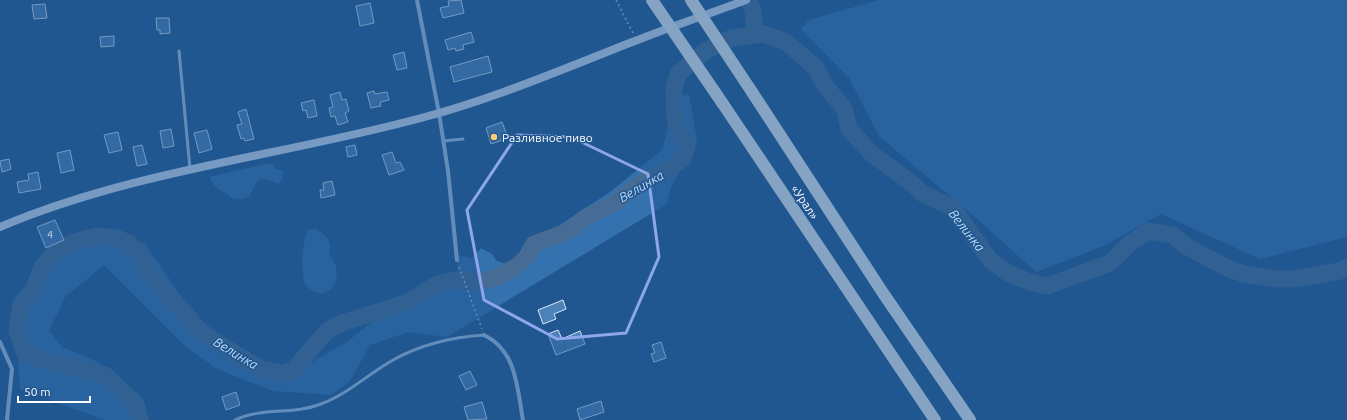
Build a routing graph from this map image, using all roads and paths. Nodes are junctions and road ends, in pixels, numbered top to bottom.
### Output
1 (417, 0) edge
2 (616, 0) edge
3 (652, 0) edge
4 (691, 0) edge
5 (746, 0) edge
6 (636, 40) junction
7 (179, 51) dead end
8 (439, 113) junction
9 (463, 139) dead end
10 (443, 141) junction
11 (190, 170) junction
12 (0, 227) edge
13 (456, 260) joint
14 (484, 335) junction
15 (0, 342) edge
16 (7, 420) edge
17 (234, 420) edge
18 (523, 420) edge
19 (935, 420) edge
20 (970, 420) edge

1 - 8 street
2 - 6 path
3 - 19 highway, «Урал», bridge
4 - 20 highway, «Урал», bridge
5 - 6 street
6 - 8 street
7 - 11 lane
8 - 10 street
8 - 11 street
9 - 10 lane
10 - 13 street
11 - 12 street
13 - 14 path
14 - 17 lane
14 - 18 street
15 - 16 street

